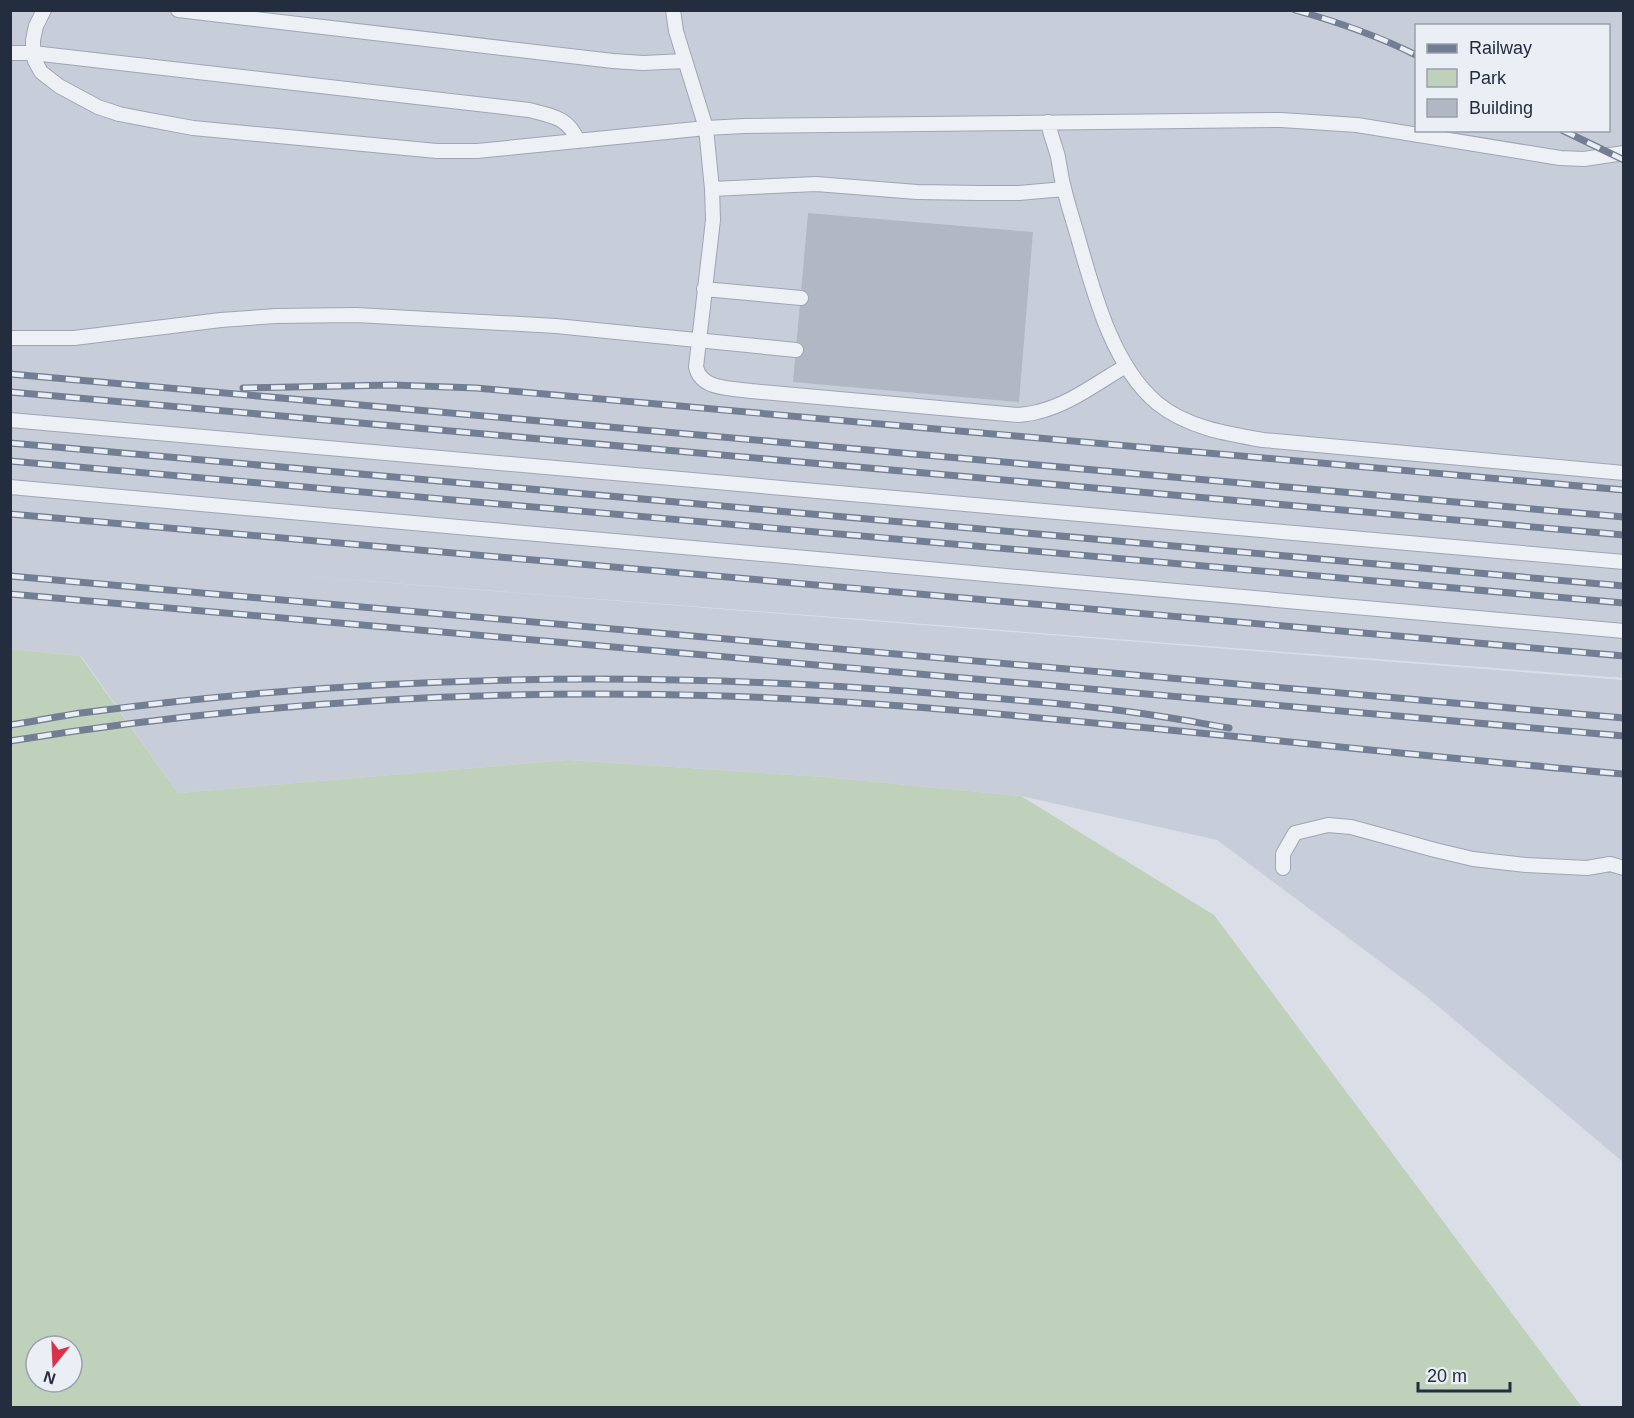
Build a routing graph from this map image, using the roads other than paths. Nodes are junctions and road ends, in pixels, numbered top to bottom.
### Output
1 (44, 10) edge
2 (178, 10) edge
3 (673, 10) edge
4 (10, 53) edge
5 (33, 53) junction
6 (685, 61) junction
7 (1048, 122) junction
8 (706, 128) junction
9 (578, 141) junction
10 (1623, 153) edge
11 (712, 189) junction
12 (1064, 189) junction
13 (704, 289) junction
14 (801, 298) dead end
15 (10, 338) edge
16 (698, 339) junction
17 (796, 350) dead end
18 (1126, 366) junction
19 (10, 420) edge
20 (1623, 472) edge
21 (10, 487) edge
22 (1623, 562) edge
23 (1623, 631) edge
24 (1283, 868) dead end
25 (1623, 868) edge

1 - 5 lane
2 - 6 lane
3 - 6 lane
4 - 5 lane
5 - 9 lane
5 - 9 lane
6 - 8 lane
7 - 8 lane
7 - 10 lane
7 - 12 lane
8 - 9 lane
8 - 11 lane
11 - 12 lane
11 - 13 lane
12 - 18 lane
13 - 14 lane
13 - 16 lane
15 - 16 lane
16 - 17 lane
16 - 18 lane
18 - 20 lane
19 - 22 lane
21 - 23 lane
24 - 25 lane

